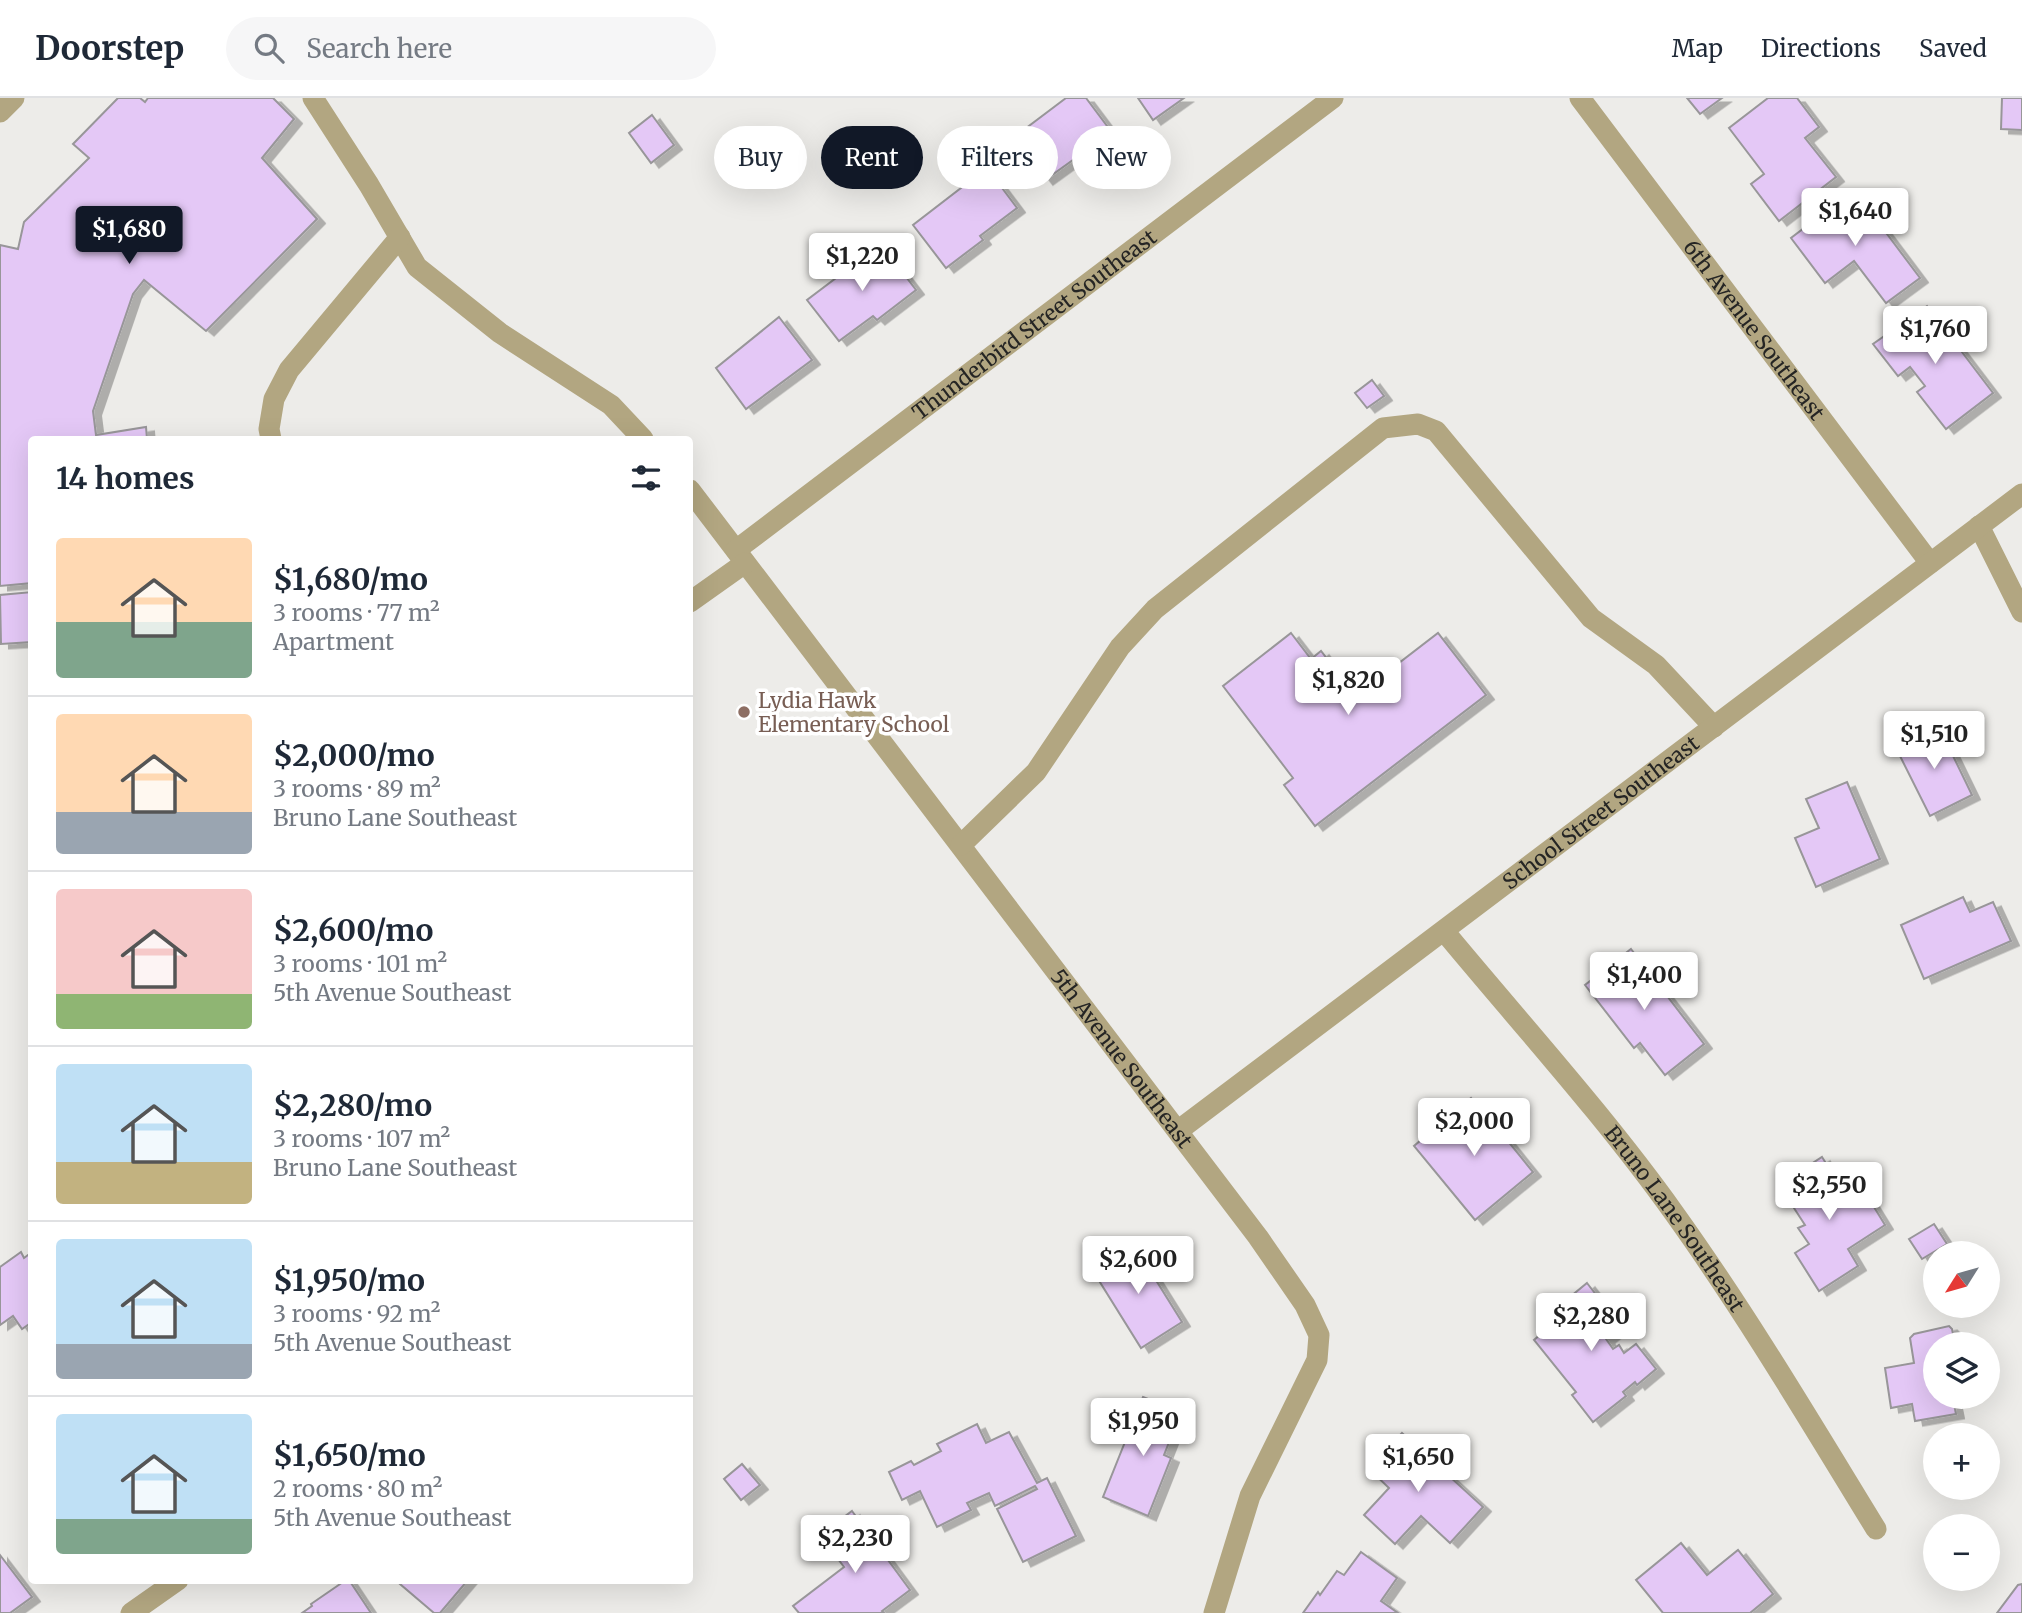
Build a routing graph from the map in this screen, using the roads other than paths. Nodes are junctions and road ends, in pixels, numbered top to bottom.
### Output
1 (14, 98) edge
2 (313, 98) edge
3 (1333, 98) edge
4 (1580, 98) edge
5 (0, 112) edge
6 (400, 237) junction
7 (270, 436) edge
8 (640, 436) edge
9 (693, 494) edge
10 (2022, 494) edge
11 (1979, 526) junction
12 (740, 557) junction
13 (1930, 563) junction
14 (693, 599) edge
15 (2022, 612) edge
16 (1714, 727) junction
17 (961, 845) junction
18 (1444, 931) junction
19 (1179, 1130) junction
20 (1876, 1530) dead end
21 (172, 1584) edge
22 (131, 1613) edge
23 (1214, 1613) edge

1 - 5 street
2 - 6 street
3 - 12 street, Thunderbird Street Southeast
4 - 13 street, 6th Avenue Southeast
6 - 7 street
6 - 8 street
9 - 12 street, 5th Avenue Southeast
10 - 11 street, School Street Southeast
11 - 13 street, School Street Southeast
11 - 15 street
12 - 14 street, Thunderbird Street Southeast
12 - 17 street, 5th Avenue Southeast
13 - 16 street, School Street Southeast
16 - 17 street
16 - 18 street, School Street Southeast
17 - 19 street, 5th Avenue Southeast
18 - 19 street, School Street Southeast
18 - 20 street, Bruno Lane Southeast
19 - 23 street, 5th Avenue Southeast
21 - 22 street

